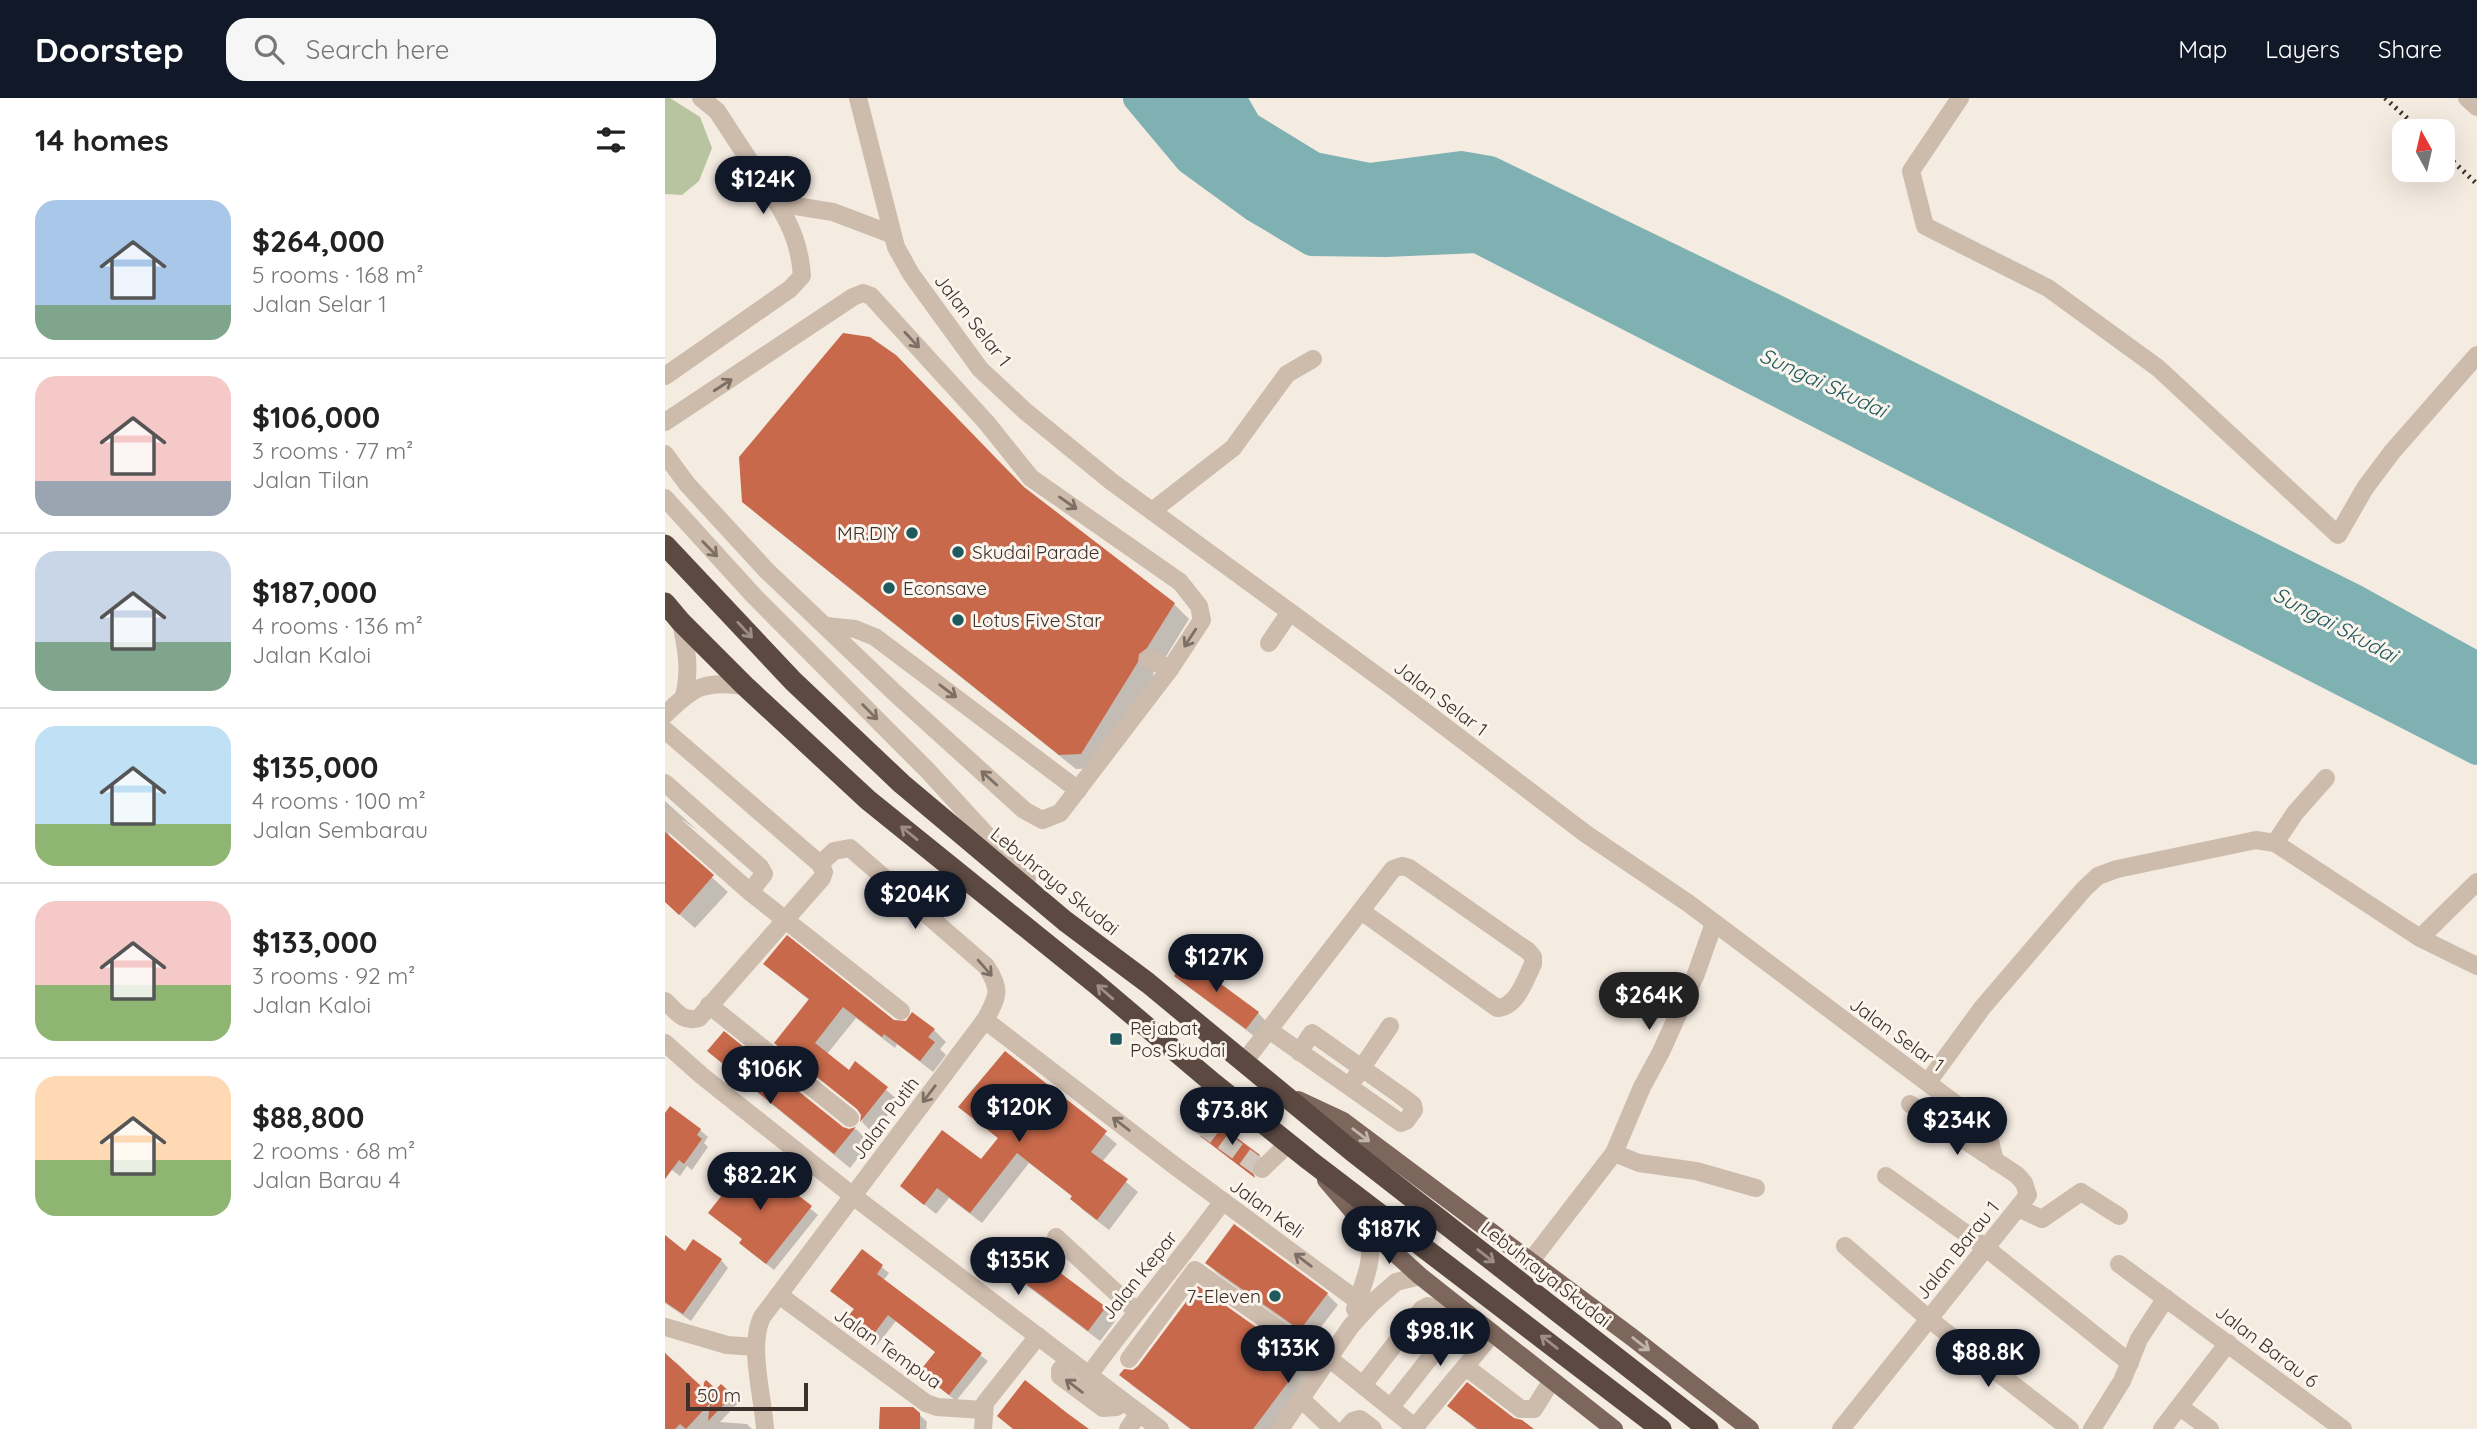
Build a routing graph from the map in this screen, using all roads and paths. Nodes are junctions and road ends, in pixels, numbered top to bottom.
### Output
1 (702, 98) edge
2 (858, 98) edge
3 (1960, 98) edge
4 (2466, 98) edge
5 (2477, 107) edge
6 (777, 203) junction
7 (891, 234) junction
8 (2477, 355) edge
9 (1313, 359) dead end
10 (665, 376) edge
11 (665, 422) edge
12 (668, 465) edge
13 (665, 498) edge
14 (1152, 512) junction
15 (665, 545) edge
16 (665, 603) edge
17 (1290, 612) junction
18 (681, 622) junction
19 (825, 626) junction
20 (1269, 643) dead end
21 (1149, 659) dead end
22 (1170, 669) junction
23 (745, 686) junction
24 (684, 696) junction
25 (665, 715) edge
26 (665, 730) edge
27 (2326, 778) dead end
28 (665, 783) edge
29 (1078, 790) junction
30 (665, 817) edge
31 (2275, 843) junction
32 (820, 864) junction
33 (2477, 882) edge
34 (750, 892) junction
35 (1361, 911) junction
36 (785, 919) junction
37 (1065, 921) junction
38 (1714, 923) junction
39 (2420, 938) junction
40 (2477, 966) edge
41 (665, 1001) edge
42 (709, 1005) junction
43 (901, 1011) dead end
44 (985, 1020) junction
45 (1390, 1026) dead end
46 (1269, 1030) junction
47 (665, 1043) edge
48 (1299, 1052) junction
49 (1244, 1062) junction
50 (1362, 1068) junction
51 (1928, 1082) junction
52 (1213, 1083) junction
53 (1349, 1086) junction
54 (1279, 1091) junction
55 (1910, 1104) dead end
56 (850, 1118) dead end
57 (1201, 1125) dead end
58 (1288, 1144) junction
59 (1614, 1153) junction
60 (1309, 1160) junction
61 (1995, 1161) junction
62 (1262, 1169) dead end
63 (1886, 1176) dead end
64 (1756, 1188) dead end
65 (853, 1196) junction
66 (1223, 1201) junction
67 (2023, 1202) junction
68 (2119, 1216) dead end
69 (1367, 1228) junction
70 (1056, 1237) dead end
71 (1191, 1244) junction
72 (1845, 1246) dead end
73 (1986, 1248) junction
74 (1530, 1262) junction
75 (2119, 1264) dead end
76 (1195, 1270) junction
77 (1420, 1276) junction
78 (779, 1295) junction
79 (2165, 1298) junction
80 (1358, 1301) junction
81 (1136, 1311) junction
82 (1929, 1319) junction
83 (1351, 1326) junction
84 (665, 1327) edge
85 (1493, 1333) junction
86 (1038, 1336) junction
87 (2228, 1343) junction
88 (756, 1347) junction
89 (1129, 1359) dead end
90 (1069, 1360) junction
91 (1328, 1361) junction
92 (2130, 1363) junction
93 (1466, 1367) junction
94 (1089, 1375) junction
95 (1552, 1380) junction
96 (1363, 1385) junction
97 (1653, 1386) junction
98 (1301, 1399) junction
99 (1124, 1402) junction
100 (1391, 1407) junction
101 (2180, 1407) junction
102 (983, 1410) junction
103 (1139, 1413) junction
104 (1416, 1428) edge
105 (765, 1429) edge
106 (983, 1429) edge
107 (1128, 1429) edge
108 (1160, 1429) edge
109 (1280, 1429) edge
110 (1333, 1429) edge
111 (1346, 1429) edge
112 (1373, 1429) edge
113 (1614, 1429) edge
114 (1661, 1429) edge
115 (1708, 1429) edge
116 (1721, 1429) edge
117 (1750, 1429) edge
118 (1841, 1429) edge
119 (2070, 1429) edge
120 (2092, 1429) edge
121 (2162, 1429) edge
122 (2210, 1429) edge
123 (2343, 1429) edge

1 - 6 street
2 - 7 street, Jalan Selar 1
3 - 8 street
4 - 5 street
6 - 7 street
6 - 10 street
7 - 14 street, Jalan Selar 1
9 - 14 street
11 -> 22 street
12 - 19 street
13 -> 37 street
14 - 17 street, Jalan Selar 1
15 -> 37 highway, Lebuhraya Skudai
16 - 18 highway
17 - 20 street
17 - 38 street, Jalan Selar 1
18 - 23 highway
18 - 24 street
19 -> 29 street
29 -> 19 street
21 - 22 street
22 - 29 street
23 - 24 street
52 -> 23 highway
24 - 25 street
26 - 32 street
27 - 31 street
28 - 34 street
30 - 34 street
31 - 39 street
31 - 51 street
32 - 36 street
32 -> 44 street, Jalan Putih
33 - 39 street
34 - 36 street
35 - 35 street
35 - 46 street
36 - 42 street
36 - 43 street
37 - 49 highway, Lebuhraya Skudai
38 - 51 street, Jalan Selar 1
38 - 59 street
39 - 40 street
41 - 42 street
42 - 56 street
44 -> 65 street, Jalan Putih
66 -> 44 street, Jalan Keli
45 - 50 street
46 - 48 street
46 - 49 street
47 - 65 street
48 - 50 street
48 - 53 street
49 - 54 highway, Lebuhraya Skudai
50 - 53 street
50 - 53 street
51 - 61 street, Jalan Selar 1
52 - 57 street
52 - 58 highway
54 -> 74 main road
54 -> 97 highway, Lebuhraya Skudai
55 - 61 street
58 - 60 highway
58 - 62 street
59 - 64 street
59 - 74 street
60 - 69 main road
114 -> 60 highway
61 - 67 street
63 - 73 street
65 - 78 street, Jalan Putih
65 - 86 street
66 - 71 street, Jalan Kepar
80 -> 66 street, Jalan Keli
67 - 68 street
67 - 73 street, Jalan Barau 1
69 - 77 main road
69 - 80 street
70 - 81 street
71 - 76 street
71 - 81 street, Jalan Kepar
72 - 82 street
73 - 82 street, Jalan Barau 1
73 - 92 street
74 -> 117 main road
75 - 79 street, Jalan Barau 6
76 - 89 street
76 - 91 street
77 - 83 street
77 - 85 main road
78 - 88 street, Jalan Putih
78 - 102 street, Jalan Tempua
79 - 87 street, Jalan Barau 6
79 - 92 street
80 - 83 street
81 - 94 street, Jalan Kepar
82 - 118 street, Jalan Barau 1
82 - 119 street
83 - 91 street
84 - 88 street
85 - 93 street
85 - 95 main road
86 - 90 street
86 - 102 street
87 - 101 street
87 - 123 street, Jalan Barau 6
88 - 105 street
90 - 94 street
99 -> 90 street
91 - 96 street
91 - 98 street
92 - 120 street
93 - 95 street
93 - 104 street
94 - 99 street
95 - 113 main road
96 - 100 street
96 - 100 street
97 - 115 highway, Lebuhraya Skudai
97 - 116 highway
98 - 109 street
98 - 110 street
99 - 103 street
100 - 104 street
101 - 121 street
101 - 122 street
102 - 106 street
103 - 107 street
103 - 108 street
111 - 112 street

